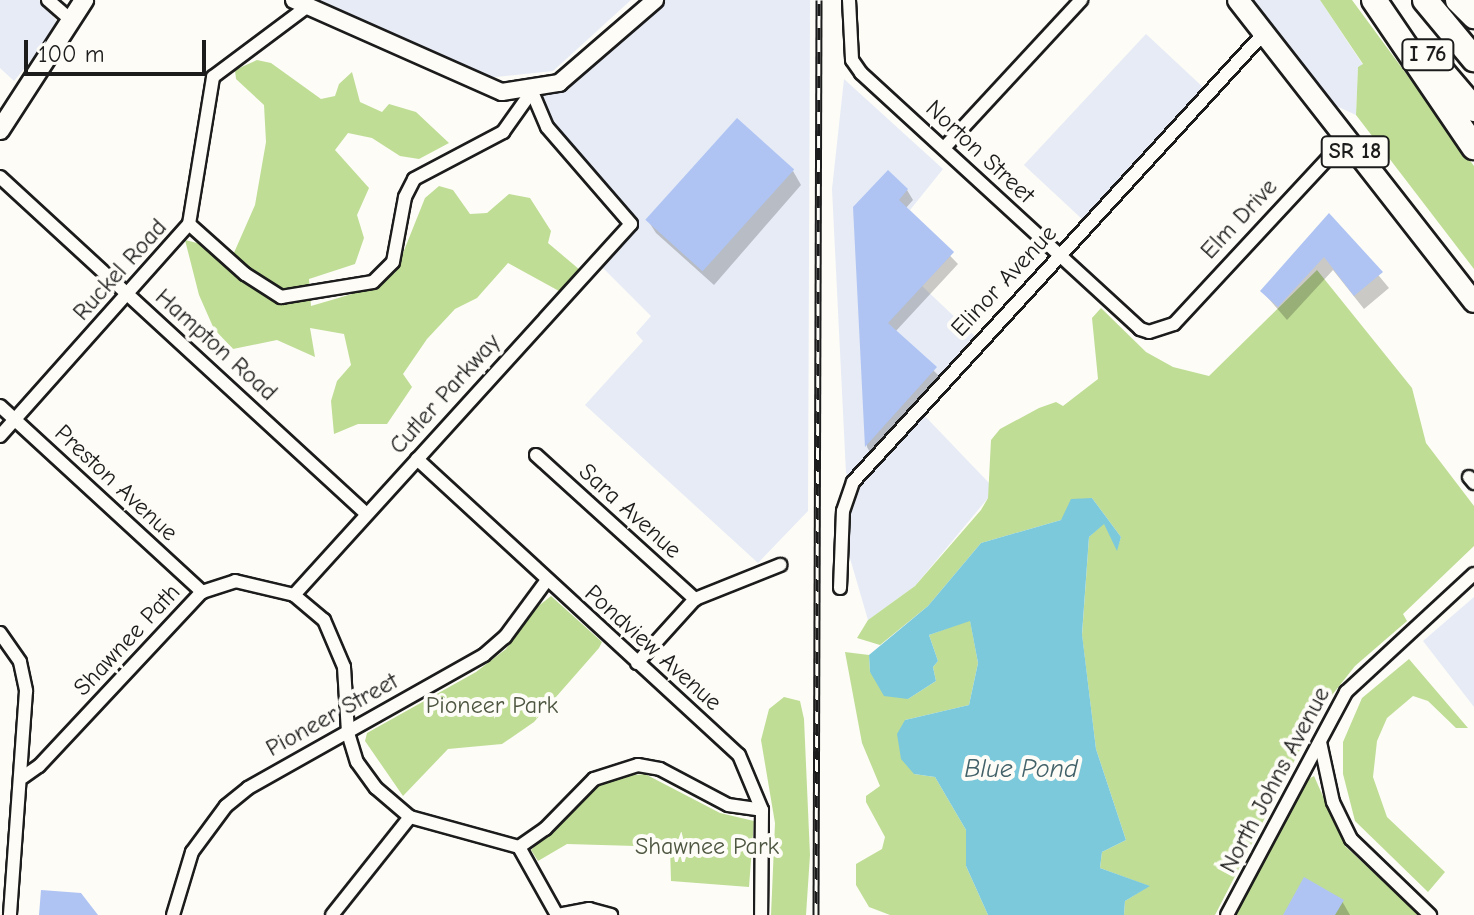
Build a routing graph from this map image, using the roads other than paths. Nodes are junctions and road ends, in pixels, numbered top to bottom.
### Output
1 (48, 0) edge
2 (84, 0) edge
3 (655, 0) edge
4 (849, 0) edge
5 (1081, 0) edge
6 (1238, 0) edge
7 (1374, 0) edge
8 (1385, 0) edge
9 (1425, 0) edge
10 (1458, 0) edge
11 (301, 3) edge
12 (1474, 16) edge
13 (71, 20) junction
14 (1263, 34) junction
15 (1474, 59) edge
16 (532, 91) junction
17 (1474, 109) edge
18 (0, 130) edge
19 (1346, 139) junction
20 (1474, 147) edge
21 (944, 148) junction
22 (0, 177) edge
23 (189, 224) junction
24 (1059, 255) junction
25 (129, 296) junction
26 (1474, 302) edge
27 (1166, 330) joint
28 (0, 406) edge
29 (16, 420) junction
30 (0, 436) edge
31 (536, 455) dead end
32 (417, 459) junction
33 (366, 513) junction
34 (780, 565) dead end
35 (1474, 574) edge
36 (547, 580) junction
37 (840, 588) dead end
38 (202, 592) junction
39 (294, 595) junction
40 (695, 599) junction
41 (0, 633) edge
42 (637, 663) junction
43 (348, 733) junction
44 (1320, 742) junction
45 (23, 777) junction
46 (762, 810) junction
47 (410, 817) junction
48 (519, 847) junction
49 (10, 915) edge
50 (173, 915) edge
51 (332, 915) edge
52 (558, 915) edge
53 (611, 915) edge
54 (761, 915) edge
55 (1227, 915) edge
56 (1430, 915) edge

1 - 13 street
2 - 13 main road
3 - 16 street
4 - 21 street, Norton Street
5 - 21 street
6 - 14 main road, SR 18
7 - 20 highway
8 - 17 highway, I 76
9 - 15 highway, I 76
10 - 12 highway
11 - 16 street
11 - 23 street, Ruckel Road
13 - 18 main road
14 - 19 main road, SR 18
14 - 24 street, Elinor Avenue
16 - 23 street
16 - 32 street, Cutler Parkway
19 - 26 main road, SR 18
19 - 27 street, Elm Drive
21 - 24 street, Norton Street
22 - 25 street, Hampton Road
23 - 25 street, Ruckel Road
24 - 27 street, Norton Street
24 - 37 street, Elinor Avenue
25 - 29 street, Ruckel Road
25 - 33 street, Hampton Road
28 - 29 street, Preston Avenue
29 - 30 street, Ruckel Road
29 - 38 street, Preston Avenue
31 - 40 street, Sara Avenue
32 - 33 street, Cutler Parkway
32 - 36 street, Pondview Avenue
33 - 39 street, Cutler Parkway
34 - 40 street
35 - 44 street, North Johns Avenue
36 - 42 street, Pondview Avenue
36 - 43 street, Pioneer Street
38 - 39 street, Shawnee Path
38 - 45 street, Shawnee Path
39 - 43 street, Shawnee Path
40 - 42 street
41 - 45 street
42 - 46 street, Pondview Avenue
43 - 47 street, Shawnee Path
43 - 50 street, Pioneer Street
44 - 55 street, North Johns Avenue
44 - 56 street
45 - 49 street
46 - 48 street
46 - 54 street, Pondview Avenue
47 - 48 street, Shawnee Path
47 - 51 street
48 - 52 street
52 - 53 street

